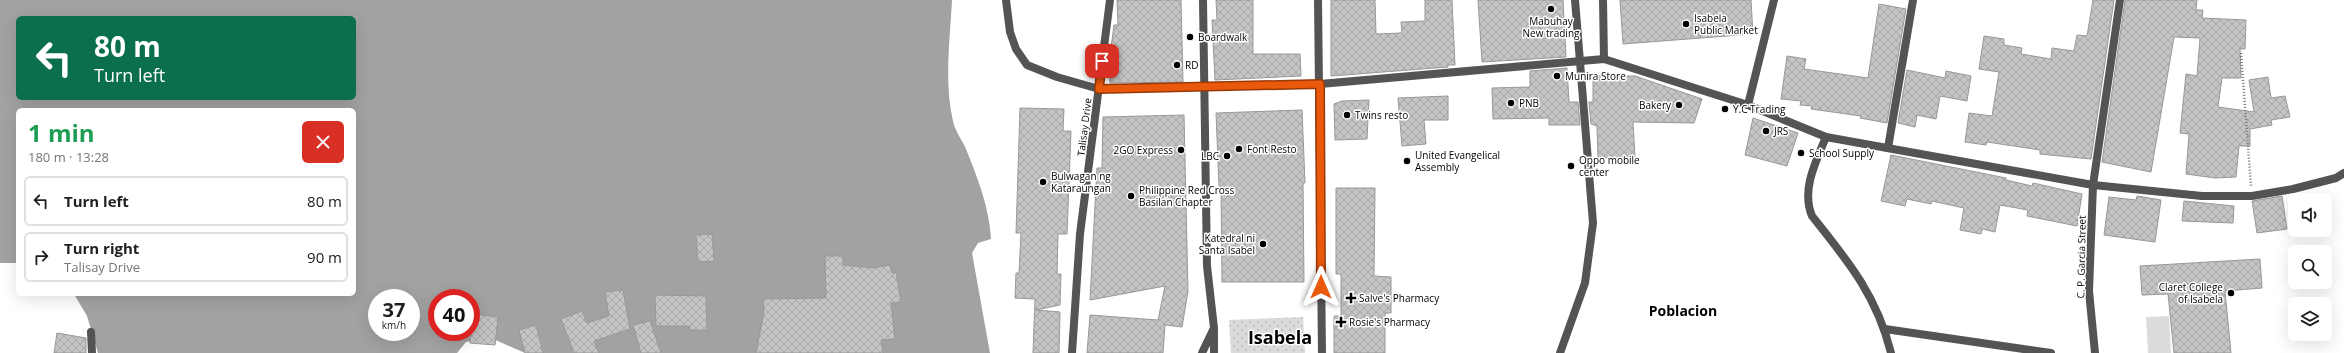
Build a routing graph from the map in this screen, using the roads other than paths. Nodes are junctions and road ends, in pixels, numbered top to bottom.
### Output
1 (1006, 0) edge
2 (1110, 0) edge
3 (1203, 0) edge
4 (1318, 0) edge
5 (1575, 0) edge
6 (1603, 0) edge
7 (1774, 0) edge
8 (1913, 0) edge
9 (2120, 0) edge
10 (1604, 60) junction
11 (1580, 62) junction
12 (1320, 84) junction
13 (1205, 86) junction
14 (1099, 89) junction
15 (1748, 105) junction
16 (1826, 137) junction
17 (1888, 148) junction
18 (2344, 173) edge
19 (2094, 185) junction
20 (1214, 328) junction
21 (1885, 329) junction
22 (91, 332) dead end
23 (92, 353) edge
24 (1072, 353) edge
25 (1202, 353) edge
26 (1214, 353) edge
27 (1322, 353) edge
28 (1560, 353) edge
29 (1891, 353) edge
30 (2051, 353) edge
31 (2095, 353) edge

1 - 14 street
2 - 14 street, Talisay Drive
3 - 13 street
4 - 12 street
5 - 11 street
6 - 10 street
7 - 15 street
8 - 17 street
9 - 19 street, C. P. Garcia Street
10 - 11 street
10 - 15 street
11 - 12 street
11 - 28 street
12 - 13 street
12 - 27 street
13 - 14 street
13 - 20 street
14 - 24 street, Talisay Drive
15 - 16 street
16 - 17 street
16 - 21 street
17 - 19 street
18 - 19 street
19 - 31 street, C. P. Garcia Street
20 - 25 street
20 - 26 street
21 - 29 street
21 - 30 street
22 - 23 street

